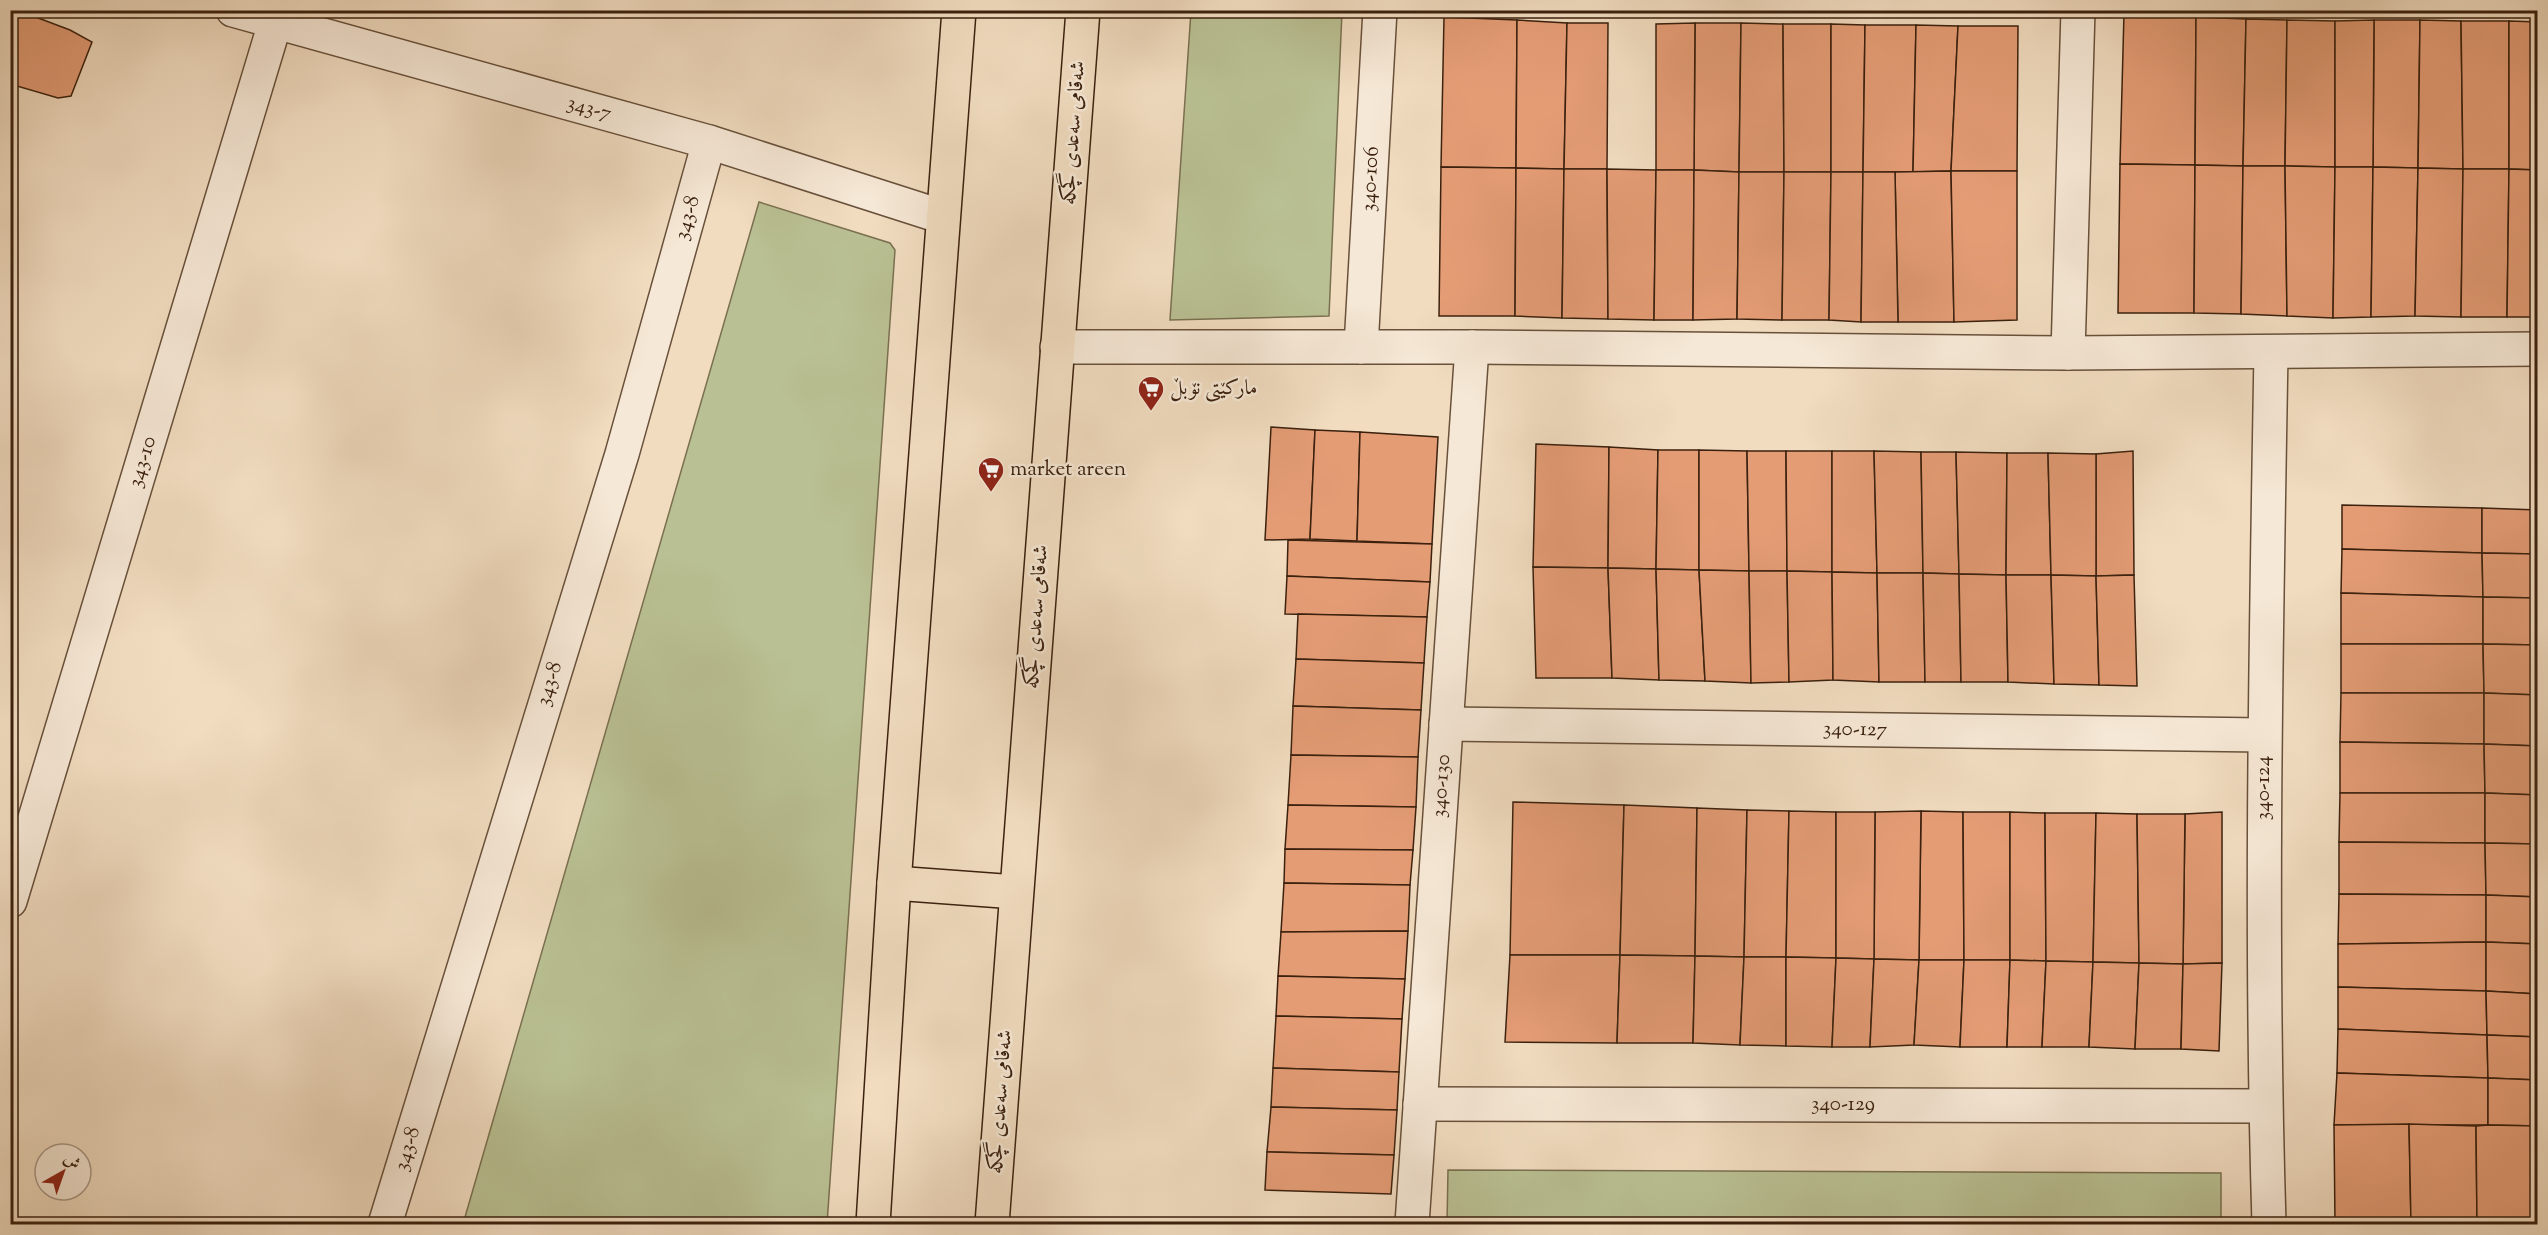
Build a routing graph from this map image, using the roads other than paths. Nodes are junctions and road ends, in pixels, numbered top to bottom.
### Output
1 (233, 10) edge
2 (959, 10) edge
3 (1083, 10) edge
4 (1380, 10) edge
5 (2078, 10) edge
6 (275, 23) junction
7 (709, 142) junction
8 (943, 217) junction
9 (1057, 347) junction
10 (1361, 347) junction
11 (1472, 347) junction
12 (2538, 349) edge
13 (2271, 351) junction
14 (2068, 353) junction
15 (1446, 724) junction
16 (2264, 735) junction
17 (894, 883) junction
18 (1016, 892) junction
19 (10, 901) edge
20 (1420, 1104) junction
21 (2265, 1106) junction
22 (385, 1224) edge
23 (873, 1224) edge
24 (992, 1224) edge
25 (1412, 1224) edge
26 (2269, 1224) edge

1 - 6 street, 343-7
2 - 8 main road
3 - 9 main road, شەقامی سەعدی گچکە
4 - 10 street, 340-106
5 - 14 street
6 - 7 street, 343-7
6 - 19 street, 343-10
7 - 8 street, 343-7
7 - 22 street, 343-8
8 - 17 main road
9 - 10 street
9 - 18 main road, شەقامی سەعدی گچکە
10 - 11 street
11 - 14 street
11 - 15 street, 340-130
12 - 13 street
13 - 14 street
13 - 16 street, 340-124
15 - 16 street, 340-127
15 - 20 street, 340-130
16 - 21 street, 340-124
17 - 18 main road
17 - 23 main road
18 - 24 main road, شەقامی سەعدی گچکە
20 - 21 street, 340-129
20 - 25 street, 340-130
21 - 26 street, 340-124

